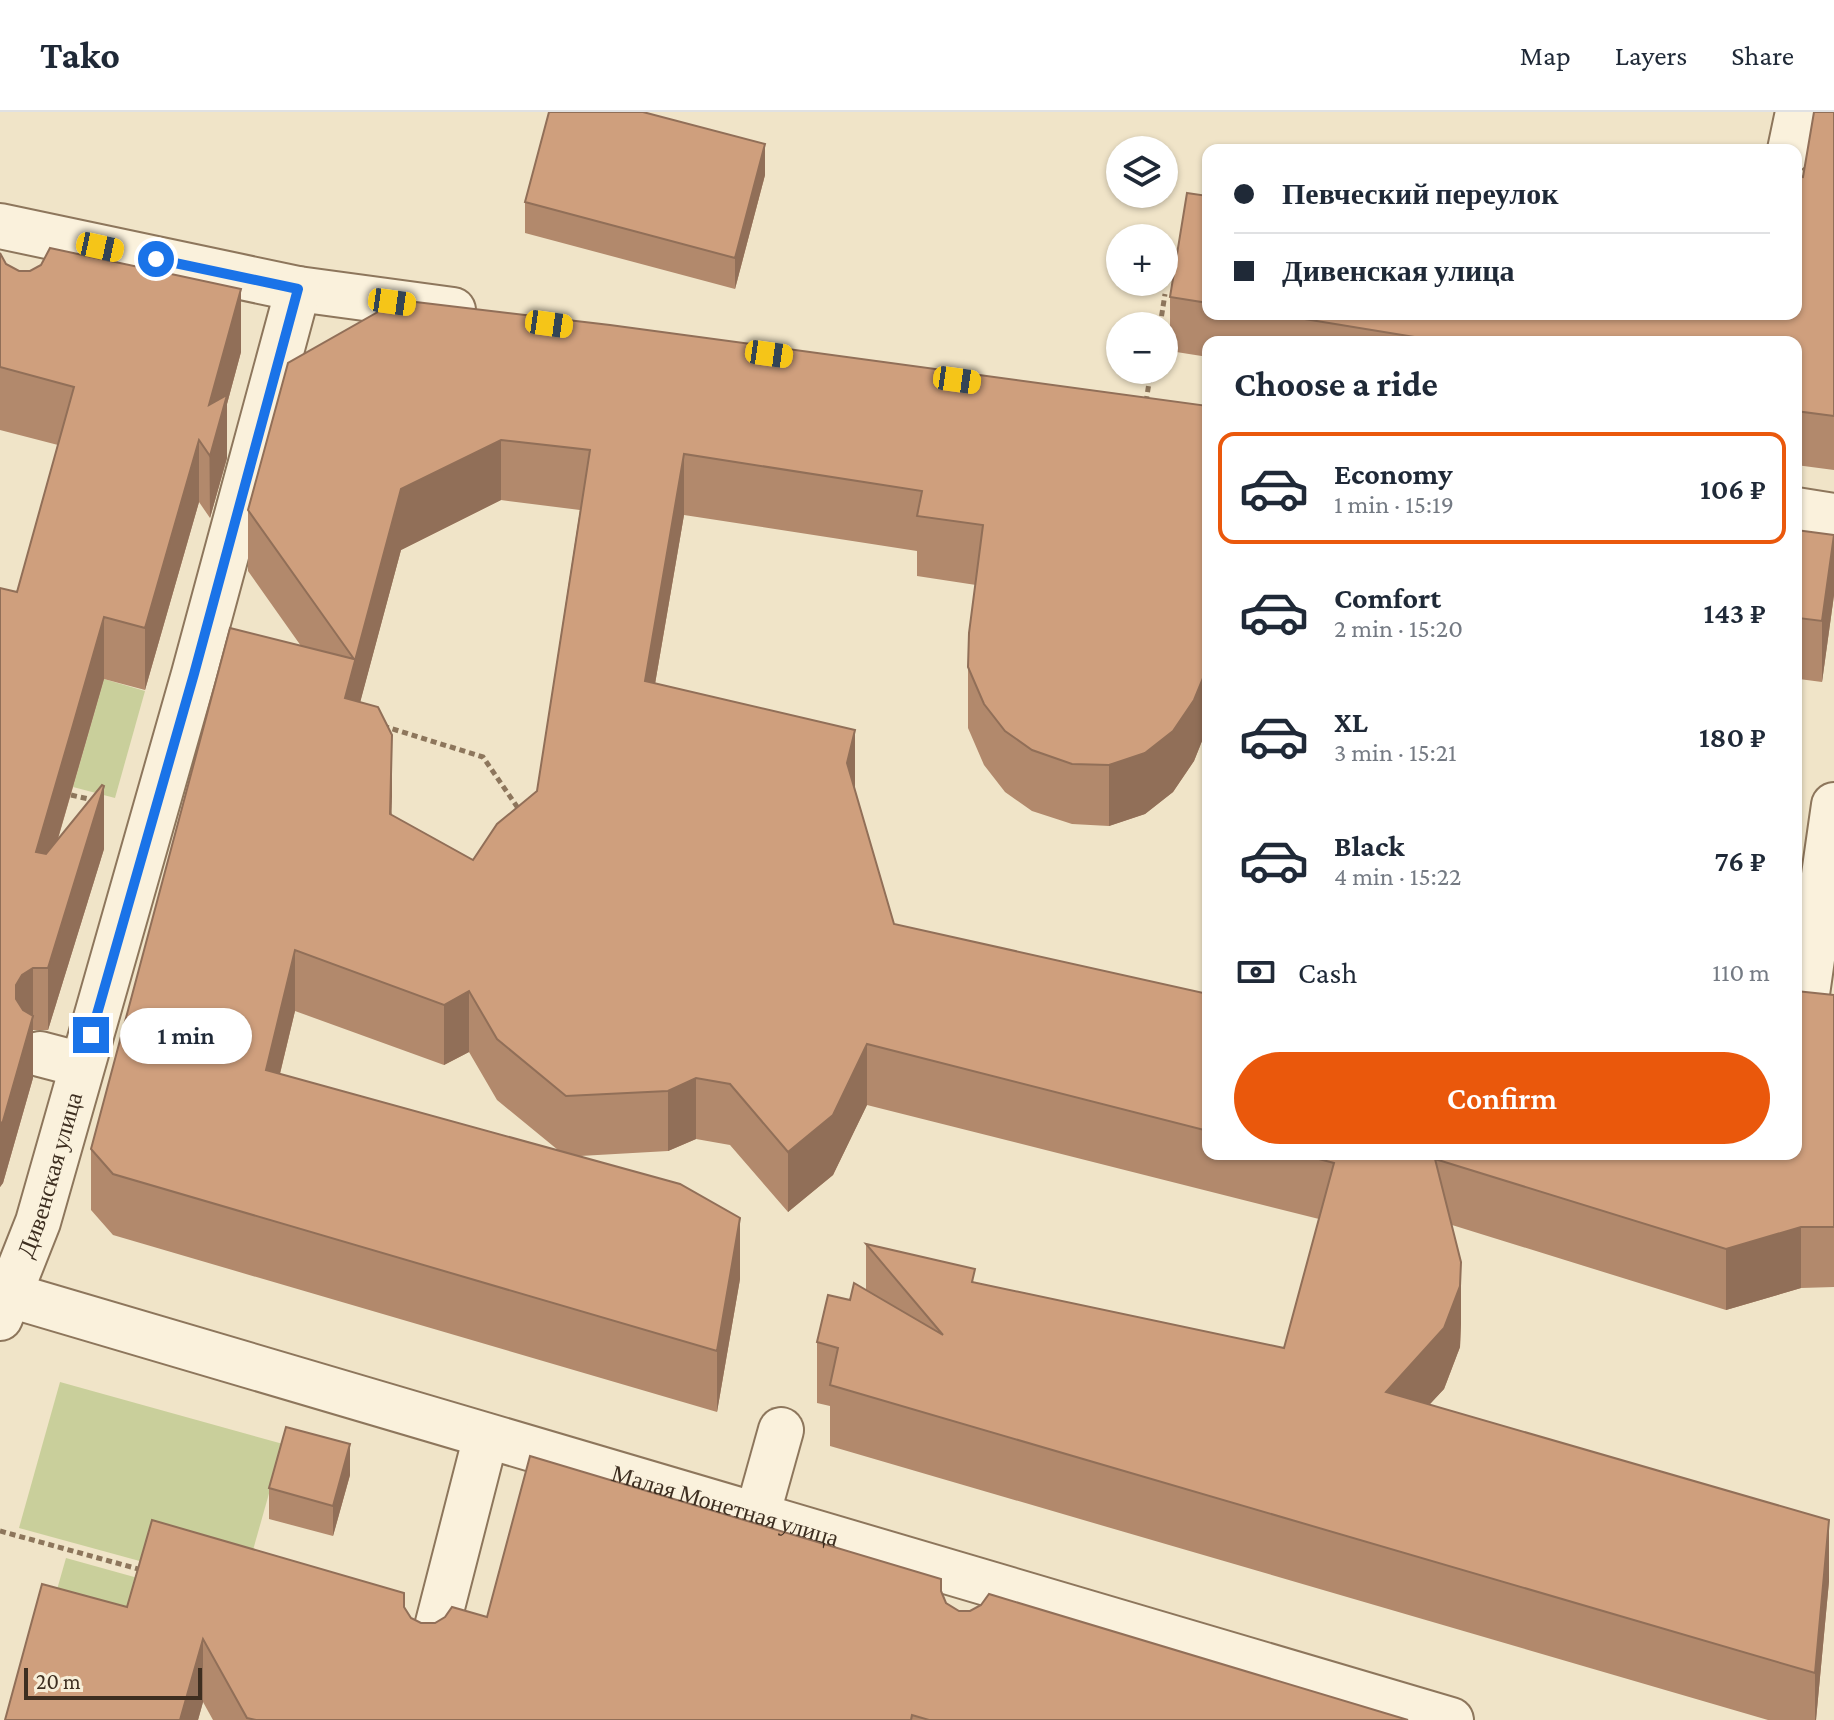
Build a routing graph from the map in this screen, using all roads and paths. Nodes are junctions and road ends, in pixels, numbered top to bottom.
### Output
1 (1798, 112) edge
2 (1791, 144) edge
3 (0, 226) edge
4 (298, 289) junction
5 (486, 315) edge
6 (1149, 384) edge
7 (1145, 407) edge
8 (1802, 511) edge
9 (1834, 516) edge
10 (380, 725) edge
11 (71, 795) edge
12 (96, 801) edge
13 (1833, 812) edge
14 (525, 818) edge
15 (1802, 842) edge
16 (1805, 1008) edge
17 (40, 1054) dead end
18 (82, 1065) junction
19 (3, 1302) edge
20 (781, 1430) dead end
21 (486, 1436) junction
22 (757, 1516) junction
23 (0, 1531) edge
24 (153, 1573) edge
25 (397, 1600) edge
26 (440, 1612) junction
27 (414, 1658) edge
28 (1451, 1720) edge

1 - 2 street
3 - 4 street
4 - 5 street
4 - 18 street, Дивенская улица
6 - 7 path
8 - 9 street
10 - 14 path
11 - 12 path
13 - 15 street
13 - 16 street
17 - 18 street
18 - 19 street, Дивенская улица
19 - 21 street, Малая Монетная улица
20 - 22 street
21 - 22 street, Малая Монетная улица
21 - 26 street
22 - 28 street, Малая Монетная улица
23 - 24 path
25 - 26 street
26 - 27 street

